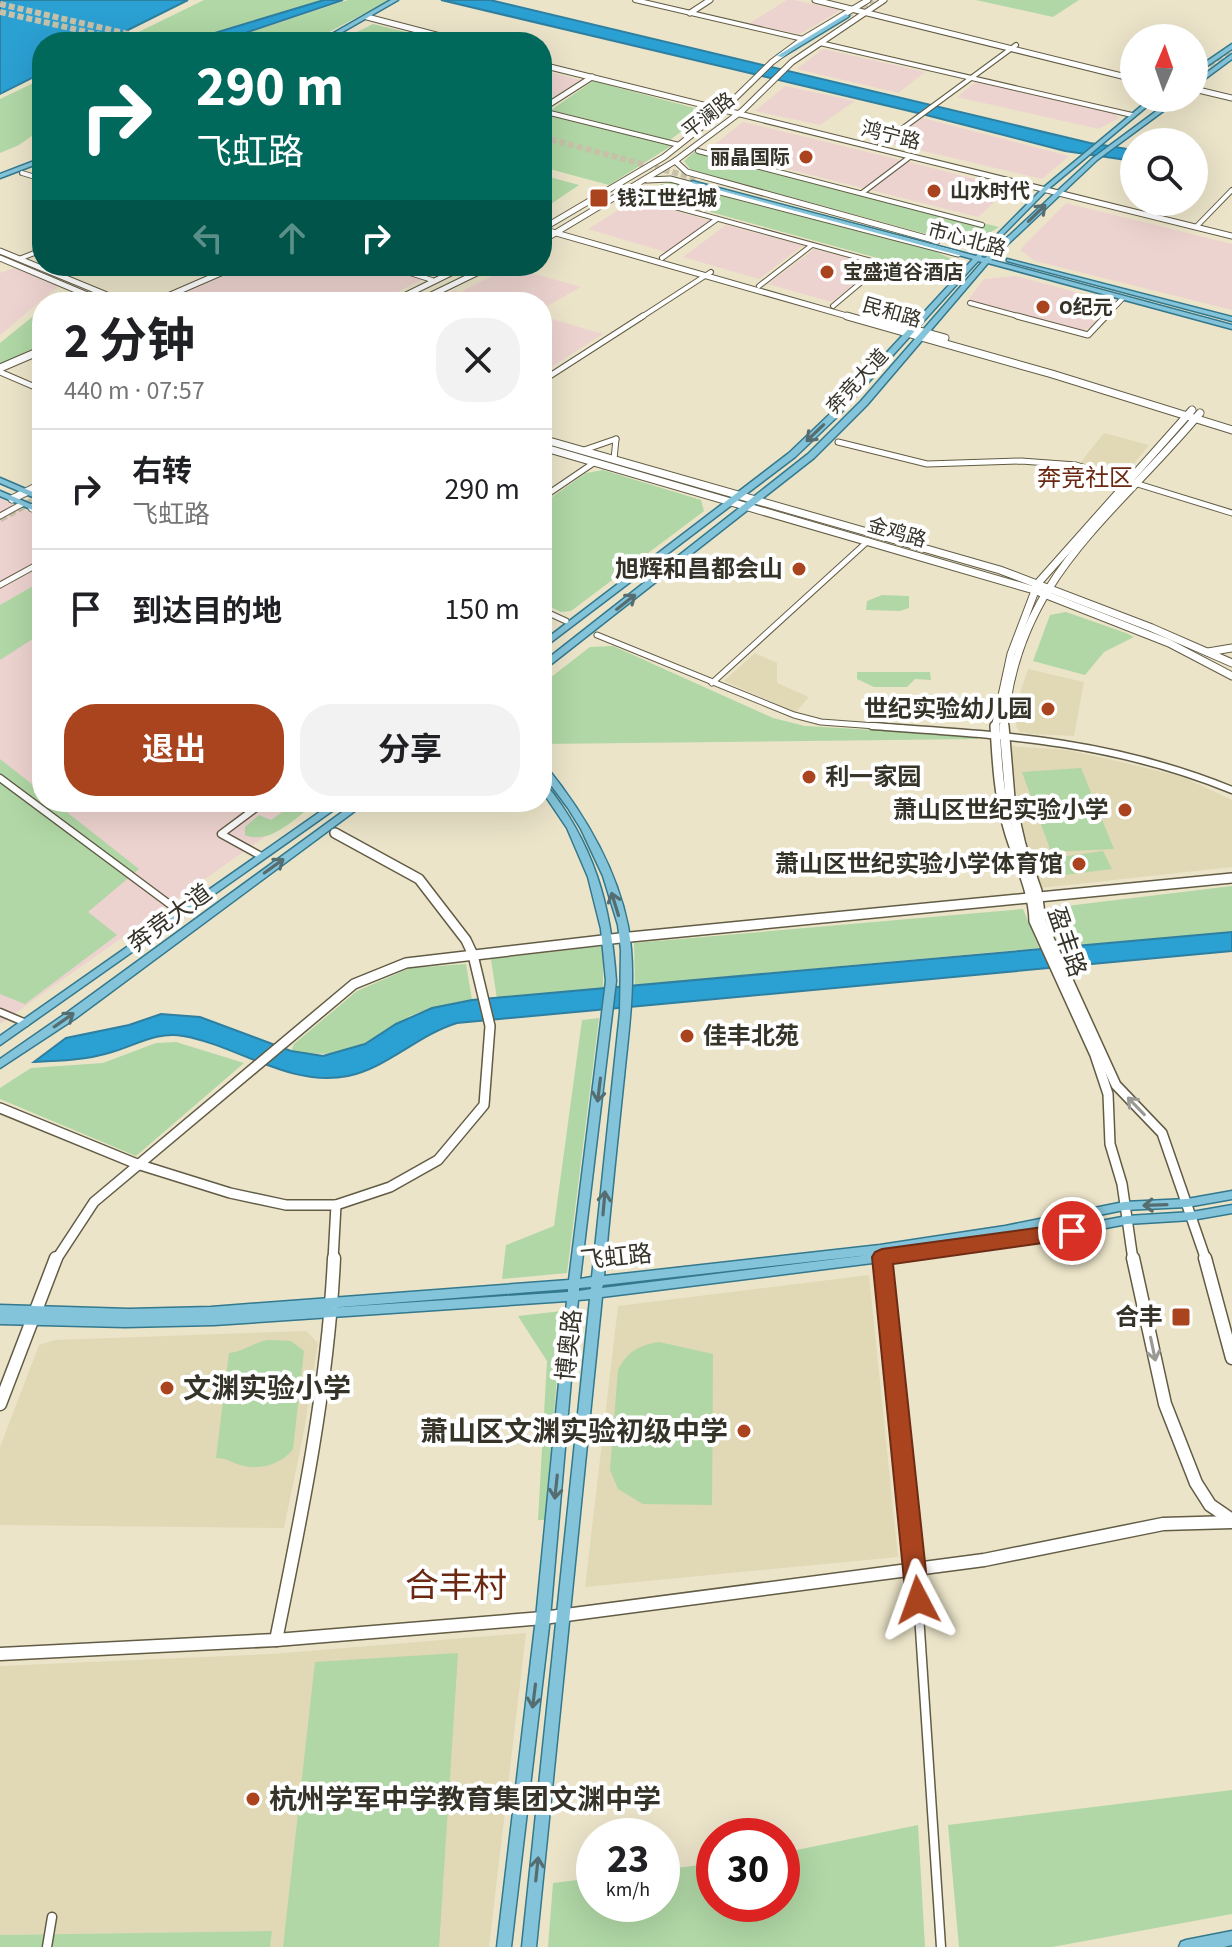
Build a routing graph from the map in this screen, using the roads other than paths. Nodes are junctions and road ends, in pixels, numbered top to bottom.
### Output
1 (395, 0) edge
2 (405, 0) edge
3 (635, 0) edge
4 (710, 0) edge
5 (815, 0) edge
6 (839, 0) edge
7 (868, 0) edge
8 (884, 0) edge
9 (861, 5) junction
10 (854, 8) junction
11 (870, 9) junction
12 (690, 13) junction
13 (846, 16) tunnel mouth
14 (854, 18) tunnel mouth
15 (367, 20) junction
16 (342, 32) edge
17 (347, 32) edge
18 (412, 32) edge
19 (419, 32) edge
20 (803, 39) junction
21 (820, 43) junction
22 (1014, 46) junction
23 (1232, 46) edge
24 (780, 56) junction
25 (1232, 56) edge
26 (797, 59) junction
27 (1208, 63) edge
28 (552, 66) edge
29 (1120, 73) edge
30 (593, 76) junction
31 (1208, 77) edge
32 (971, 78) junction
33 (1208, 93) edge
34 (1232, 101) edge
35 (552, 103) edge
36 (724, 108) junction
37 (741, 112) junction
38 (1136, 112) edge
39 (1141, 112) edge
40 (1152, 112) edge
41 (1159, 112) edge
42 (552, 113) edge
43 (1132, 115) junction
44 (1105, 138) junction
45 (1117, 142) junction
46 (679, 145) junction
47 (880, 145) junction
48 (698, 151) dead end
49 (911, 156) junction
50 (675, 161) junction
51 (32, 167) edge
52 (32, 168) edge
53 (22, 173) junction
54 (32, 176) edge
55 (0, 178) edge
56 (647, 180) junction
57 (1047, 188) junction
58 (1232, 190) edge
59 (1059, 191) junction
60 (624, 193) junction
61 (862, 193) junction
62 (717, 219) junction
63 (552, 222) edge
64 (982, 225) dead end
65 (1197, 225) junction
66 (552, 230) edge
67 (560, 232) junction
68 (1232, 234) edge
69 (552, 236) edge
70 (937, 241) junction
71 (812, 245) junction
72 (0, 251) edge
73 (32, 254) edge
74 (984, 256) junction
75 (0, 258) edge
76 (662, 258) junction
77 (16, 261) junction
78 (883, 264) junction
79 (32, 267) edge
80 (0, 268) edge
81 (32, 268) edge
82 (707, 274) junction
83 (48, 276) edge
84 (56, 276) edge
85 (214, 276) edge
86 (419, 276) edge
87 (441, 276) edge
88 (470, 276) edge
89 (432, 280) junction
90 (944, 281) dead end
91 (759, 286) junction
92 (83, 292) edge
93 (98, 292) edge
94 (177, 292) edge
95 (410, 292) edge
96 (438, 292) edge
97 (1123, 298) junction
98 (970, 303) dead end
99 (833, 306) junction
100 (1232, 318) edge
101 (1232, 327) edge
102 (909, 330) junction
103 (924, 335) junction
104 (32, 355) edge
105 (0, 370) edge
106 (552, 375) edge
107 (32, 385) edge
108 (1194, 414) junction
109 (1232, 427) edge
110 (552, 442) edge
111 (838, 442) dead end
112 (552, 450) edge
113 (584, 450) junction
114 (614, 459) junction
115 (595, 462) junction
116 (0, 480) edge
117 (1133, 483) junction
118 (32, 490) edge
119 (0, 491) edge
120 (552, 491) edge
121 (28, 492) junction
122 (32, 495) edge
123 (736, 499) junction
124 (17, 500) junction
125 (752, 504) junction
126 (32, 508) edge
127 (1232, 513) edge
128 (0, 516) edge
129 (868, 541) junction
130 (32, 567) edge
131 (0, 585) edge
132 (1041, 589) junction
133 (552, 615) edge
134 (566, 621) dead end
135 (597, 635) dead end
136 (552, 638) edge
137 (1232, 648) edge
138 (1201, 654) junction
139 (552, 659) edge
140 (1230, 661) edge
141 (1212, 665) junction
142 (1232, 676) edge
143 (712, 683) junction
144 (999, 734) junction
145 (0, 778) edge
146 (552, 780) edge
147 (1232, 790) edge
148 (552, 799) edge
149 (32, 802) edge
150 (46, 812) edge
151 (251, 812) edge
152 (325, 812) edge
153 (348, 812) edge
154 (335, 833) dead end
155 (261, 856) junction
156 (1232, 878) edge
157 (1037, 898) junction
158 (180, 912) junction
159 (624, 937) junction
160 (609, 939) junction
161 (473, 955) junction
162 (0, 1012) edge
163 (26, 1023) junction
164 (0, 1041) edge
165 (0, 1064) edge
166 (0, 1108) edge
167 (137, 1164) junction
168 (1232, 1195) edge
169 (1187, 1203) junction
170 (336, 1205) junction
171 (1124, 1206) junction
172 (1232, 1209) edge
173 (1192, 1216) junction
174 (1127, 1220) junction
175 (882, 1257) junction
176 (597, 1287) junction
177 (574, 1290) junction
178 (331, 1308) junction
179 (0, 1310) edge
180 (34, 1316) junction
181 (0, 1319) edge
182 (1231, 1352) edge
183 (0, 1404) edge
184 (1232, 1521) edge
185 (916, 1569) junction
186 (565, 1615) junction
187 (543, 1618) junction
188 (276, 1640) junction
189 (0, 1654) edge
190 (52, 1917) dead end
191 (1232, 1938) edge
192 (47, 1947) edge
193 (504, 1947) edge
194 (529, 1947) edge
195 (941, 1947) edge
196 (1186, 1947) edge

1 - 15 main road
2 - 15 main road
3 - 12 street
4 - 12 main road
5 - 10 main road
6 - 9 main road
7 - 9 main road, 平澜路
8 - 11 main road, 平澜路
9 - 10 main road, 平澜路
9 - 11 main road
10 - 11 main road
10 - 20 main road, 平澜路
11 - 21 main road, 平澜路
11 - 22 main road
12 - 20 street
13 - 24 main road
14 - 26 main road
15 - 16 main road
15 - 17 main road
15 - 18 main road
15 - 19 main road
20 - 24 main road, 平澜路
21 - 26 main road, 平澜路
21 - 32 street
22 - 29 main road
22 - 32 street
23 - 27 main road
24 - 36 main road, 平澜路
25 - 31 main road
26 - 37 main road, 平澜路
28 - 30 main road, 鸿宁路
30 - 35 main road
30 - 36 main road, 鸿宁路
32 - 43 street
32 - 47 street
33 - 34 main road
36 - 37 main road, 鸿宁路
36 - 46 main road, 平澜路
37 - 47 main road, 鸿宁路
37 - 49 main road, 鸿宁路
37 - 50 main road, 平澜路
38 - 43 main road, 奔竞大道
39 - 44 main road
40 - 45 main road
41 - 45 main road, 奔竞大道
42 - 46 street
43 - 44 main road, 奔竞大道
44 - 57 main road, 奔竞大道
45 - 59 main road, 奔竞大道
46 - 63 main road, 平澜路
47 - 57 main road, 鸿宁路
48 - 61 street
49 - 57 main road, 鸿宁路
49 - 61 street
50 - 56 main road, 平澜路
50 - 70 main road
51 - 55 main road
52 - 53 main road
53 - 54 street
53 - 55 main road
56 - 60 main road, 平澜路
56 - 74 main road
57 - 59 main road, 鸿宁路
57 - 74 main road, 奔竞大道
58 - 65 street
59 - 65 main road, 鸿宁路
74 -> 59 main road, 奔竞大道
60 - 62 street
60 - 67 main road, 平澜路
61 - 64 street
62 - 71 street
62 - 76 street
65 - 68 main road, 鸿宁路
66 - 67 main road, 民和路
67 - 69 main road, 平澜路
67 - 76 main road, 民和路
67 - 82 main road, 民和路
70 - 74 main road, 市心北路
70 - 74 main road, 市心北路
71 - 78 street
71 - 91 street
72 - 77 main road
73 - 77 street
74 - 97 main road, 市心北路
74 - 100 main road, 市心北路
74 - 102 main road, 奔竞大道
74 - 103 main road, 奔竞大道
75 - 77 main road
76 - 82 main road, 民和路
77 - 79 main road
77 - 80 main road
77 - 81 main road
78 - 90 street
78 - 99 street
82 - 91 main road, 民和路
82 - 102 main road, 民和路
82 - 106 street
83 - 92 main road
84 - 93 main road
85 - 94 main road
86 - 89 street
87 - 89 main road
88 - 96 main road
89 - 95 main road
91 - 99 main road, 民和路
97 - 98 street
97 - 101 main road, 市心北路
99 - 102 main road, 民和路
102 - 103 main road, 民和路
102 -> 123 main road, 奔竞大道
103 - 108 main road, 民和路
103 - 125 main road, 奔竞大道
104 - 105 main road
105 - 107 street
108 - 109 main road, 民和路
108 - 117 main road, 盈丰路
110 - 113 main road, 金鸡路
111 - 117 street
112 - 115 main road, 金鸡路
113 - 114 main road, 金鸡路
113 - 114 street
114 - 123 main road, 金鸡路
115 - 120 street
115 - 123 main road, 金鸡路
116 - 121 main road
117 - 127 street
117 - 132 main road, 盈丰路
118 - 121 main road
119 - 124 main road
121 - 122 main road
121 - 124 main road
123 - 125 main road, 金鸡路
123 - 136 main road, 奔竞大道
124 - 126 main road
124 - 128 street
125 - 129 main road, 金鸡路
125 - 132 main road, 金鸡路
139 -> 125 main road, 奔竞大道
129 - 132 main road, 金鸡路
129 - 143 street
130 - 131 street
132 - 138 main road, 金鸡路
132 - 144 main road, 盈丰路
133 - 134 street
135 - 143 street
137 - 138 main road
138 - 140 main road, 金鸡路
138 - 141 main road, 金鸡路
140 - 141 main road
141 - 142 main road, 金鸡路
143 - 144 street
144 - 147 street
144 - 157 main road, 盈丰路
145 - 149 street
159 -> 146 main road, 博奥路
148 - 160 main road, 博奥路
150 - 158 street
151 - 155 street
152 - 155 main road, 奔竞大道
165 -> 153 main road, 奔竞大道
154 - 161 main road
155 - 158 main road, 奔竞大道
156 - 157 main road
157 - 159 main road
169 -> 157 main road, 盈丰路
157 - 171 main road, 盈丰路
158 - 163 main road, 奔竞大道
159 - 160 main road
176 -> 159 main road, 博奥路
160 - 161 main road
160 -> 177 main road, 博奥路
161 - 167 main road
161 - 170 main road
162 - 163 street
163 - 164 main road, 奔竞大道
166 - 167 main road
167 - 170 main road
167 - 180 main road
168 - 169 main road, 飞虹路
169 -> 171 main road, 飞虹路
169 - 173 main road, 盈丰路
170 - 178 main road
171 - 174 main road, 盈丰路
171 - 176 main road, 飞虹路
172 - 173 main road, 飞虹路
173 - 174 main road, 飞虹路
173 - 182 main road, 盈丰路
174 - 175 main road, 飞虹路
174 -> 184 main road, 盈丰路
175 - 176 main road, 飞虹路
175 - 185 street
176 - 177 main road, 飞虹路
176 - 186 main road, 博奥路
177 - 178 main road, 飞虹路
177 -> 187 main road, 博奥路
178 - 180 main road, 飞虹路
178 - 188 main road
179 - 180 main road, 飞虹路
180 - 181 main road, 飞虹路
180 - 183 main road
184 - 185 main road
185 - 186 main road
185 - 195 street
186 - 187 main road
194 -> 186 main road, 博奥路
187 - 188 main road
187 -> 193 main road, 博奥路
188 - 189 main road
190 - 192 street
191 - 196 main road

